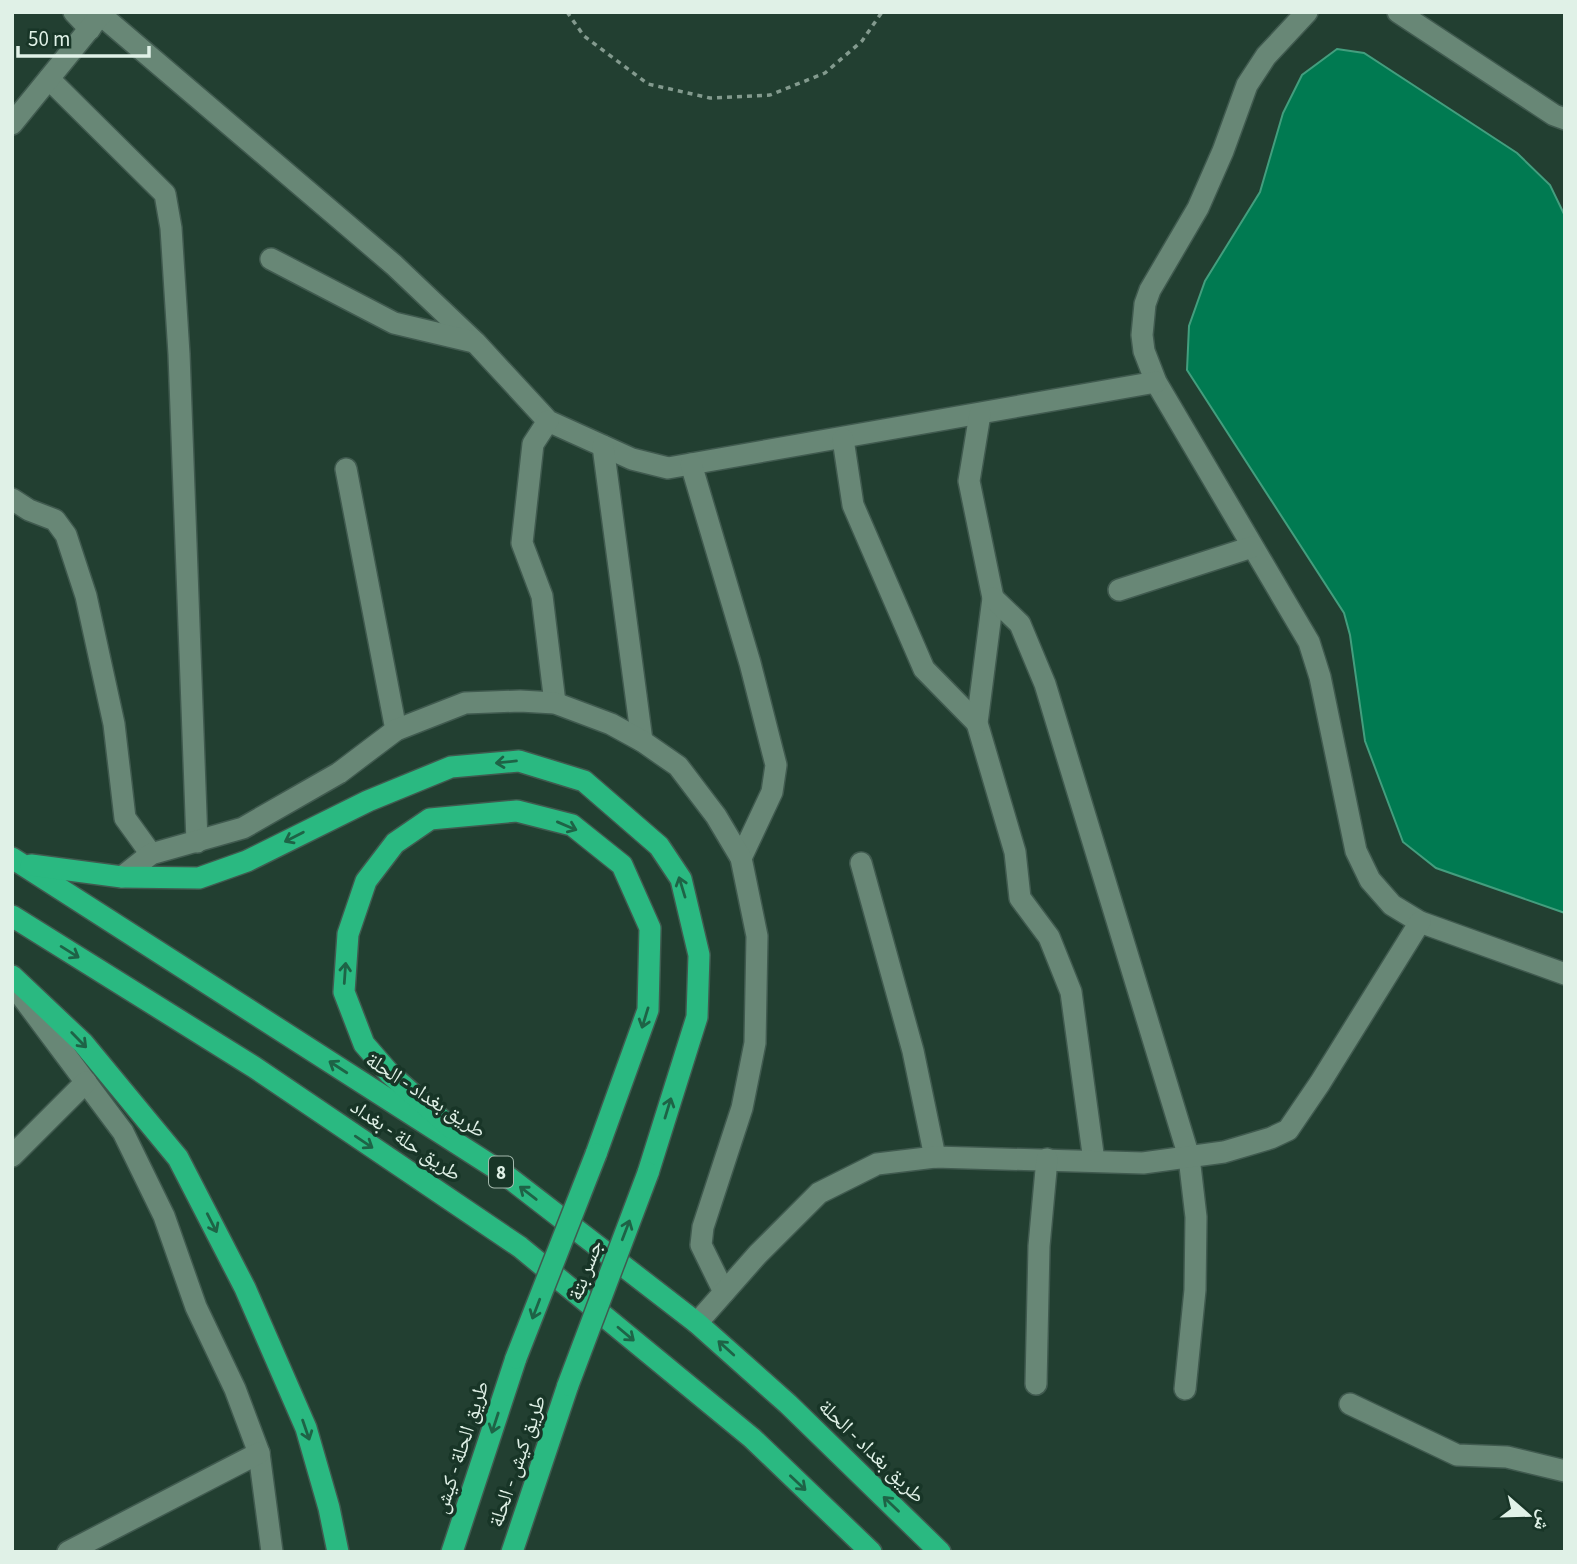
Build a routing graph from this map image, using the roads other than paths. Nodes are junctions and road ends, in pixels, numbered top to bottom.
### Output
1 (74, 12) edge
2 (1307, 12) edge
3 (1398, 12) edge
4 (98, 19) edge
5 (49, 79) junction
6 (1561, 120) edge
7 (12, 124) edge
8 (271, 258) dead end
9 (475, 342) junction
10 (1156, 382) junction
11 (980, 414) junction
12 (548, 421) junction
13 (843, 439) junction
14 (603, 446) junction
15 (691, 464) junction
16 (346, 469) dead end
17 (12, 499) edge
18 (1252, 547) junction
19 (1119, 590) dead end
20 (993, 598) junction
21 (555, 703) junction
22 (977, 723) junction
23 (396, 730) junction
24 (642, 741) junction
25 (197, 842) junction
26 (151, 854) junction
27 (741, 859) junction
28 (17, 861) edge
29 (861, 863) dead end
30 (122, 877) junction
31 (12, 916) edge
32 (1420, 922) junction
33 (1565, 974) edge
34 (12, 976) edge
35 (12, 984) edge
36 (86, 1082) junction
37 (12, 1156) edge
38 (935, 1157) junction
39 (1189, 1157) junction
40 (1047, 1159) junction
41 (1094, 1161) junction
42 (502, 1173) junction
43 (724, 1292) junction
44 (697, 1323) junction
45 (516, 1358) joint
46 (1037, 1384) dead end
47 (568, 1385) joint
48 (1185, 1389) dead end
49 (1350, 1404) dead end
50 (259, 1452) junction
51 (1565, 1471) edge
52 (68, 1552) edge
53 (272, 1552) edge
54 (338, 1552) edge
55 (452, 1552) edge
56 (512, 1552) edge
57 (871, 1552) edge
58 (940, 1552) edge

1 - 4 street
2 - 10 street
3 - 6 street
4 - 5 street
4 - 9 street
5 - 7 street
5 - 25 street
8 - 9 street
9 - 12 street
10 - 11 street
10 - 18 street
11 - 13 street
11 - 20 street
12 - 14 street
12 - 21 street
13 - 15 street
13 - 22 street
14 - 15 street
14 - 24 street
15 - 27 street
16 - 23 street
17 - 26 street
18 - 19 street
18 - 32 street
20 - 22 street
20 - 39 street
21 - 23 street
21 - 24 street
22 - 41 street
23 - 25 street
24 - 27 street
25 - 26 street
26 - 30 street
27 - 43 street
28 - 30 highway, جسر بتة
42 -> 28 highway, طريق بغداد - الحلة / 8
29 - 38 street
47 -> 30 highway, جسر بتة, bridge
31 -> 57 highway, طريق حلة - بغداد
32 - 33 street
32 - 39 street
34 -> 54 highway
35 - 36 street
36 - 37 street
36 - 50 street
38 - 40 street
38 - 43 street
39 - 41 street
39 - 48 street
40 - 41 street
40 - 46 street
44 -> 42 highway, طريق بغداد - الحلة / 8
42 -> 45 highway, جسر بتة, bridge
43 - 44 street
58 -> 44 highway, طريق بغداد - الحلة / 8
45 -> 55 highway, طريق الحلة - كيش
47 - 56 highway, طريق كيش - الحلة
49 - 51 street
50 - 52 street
50 - 53 street

